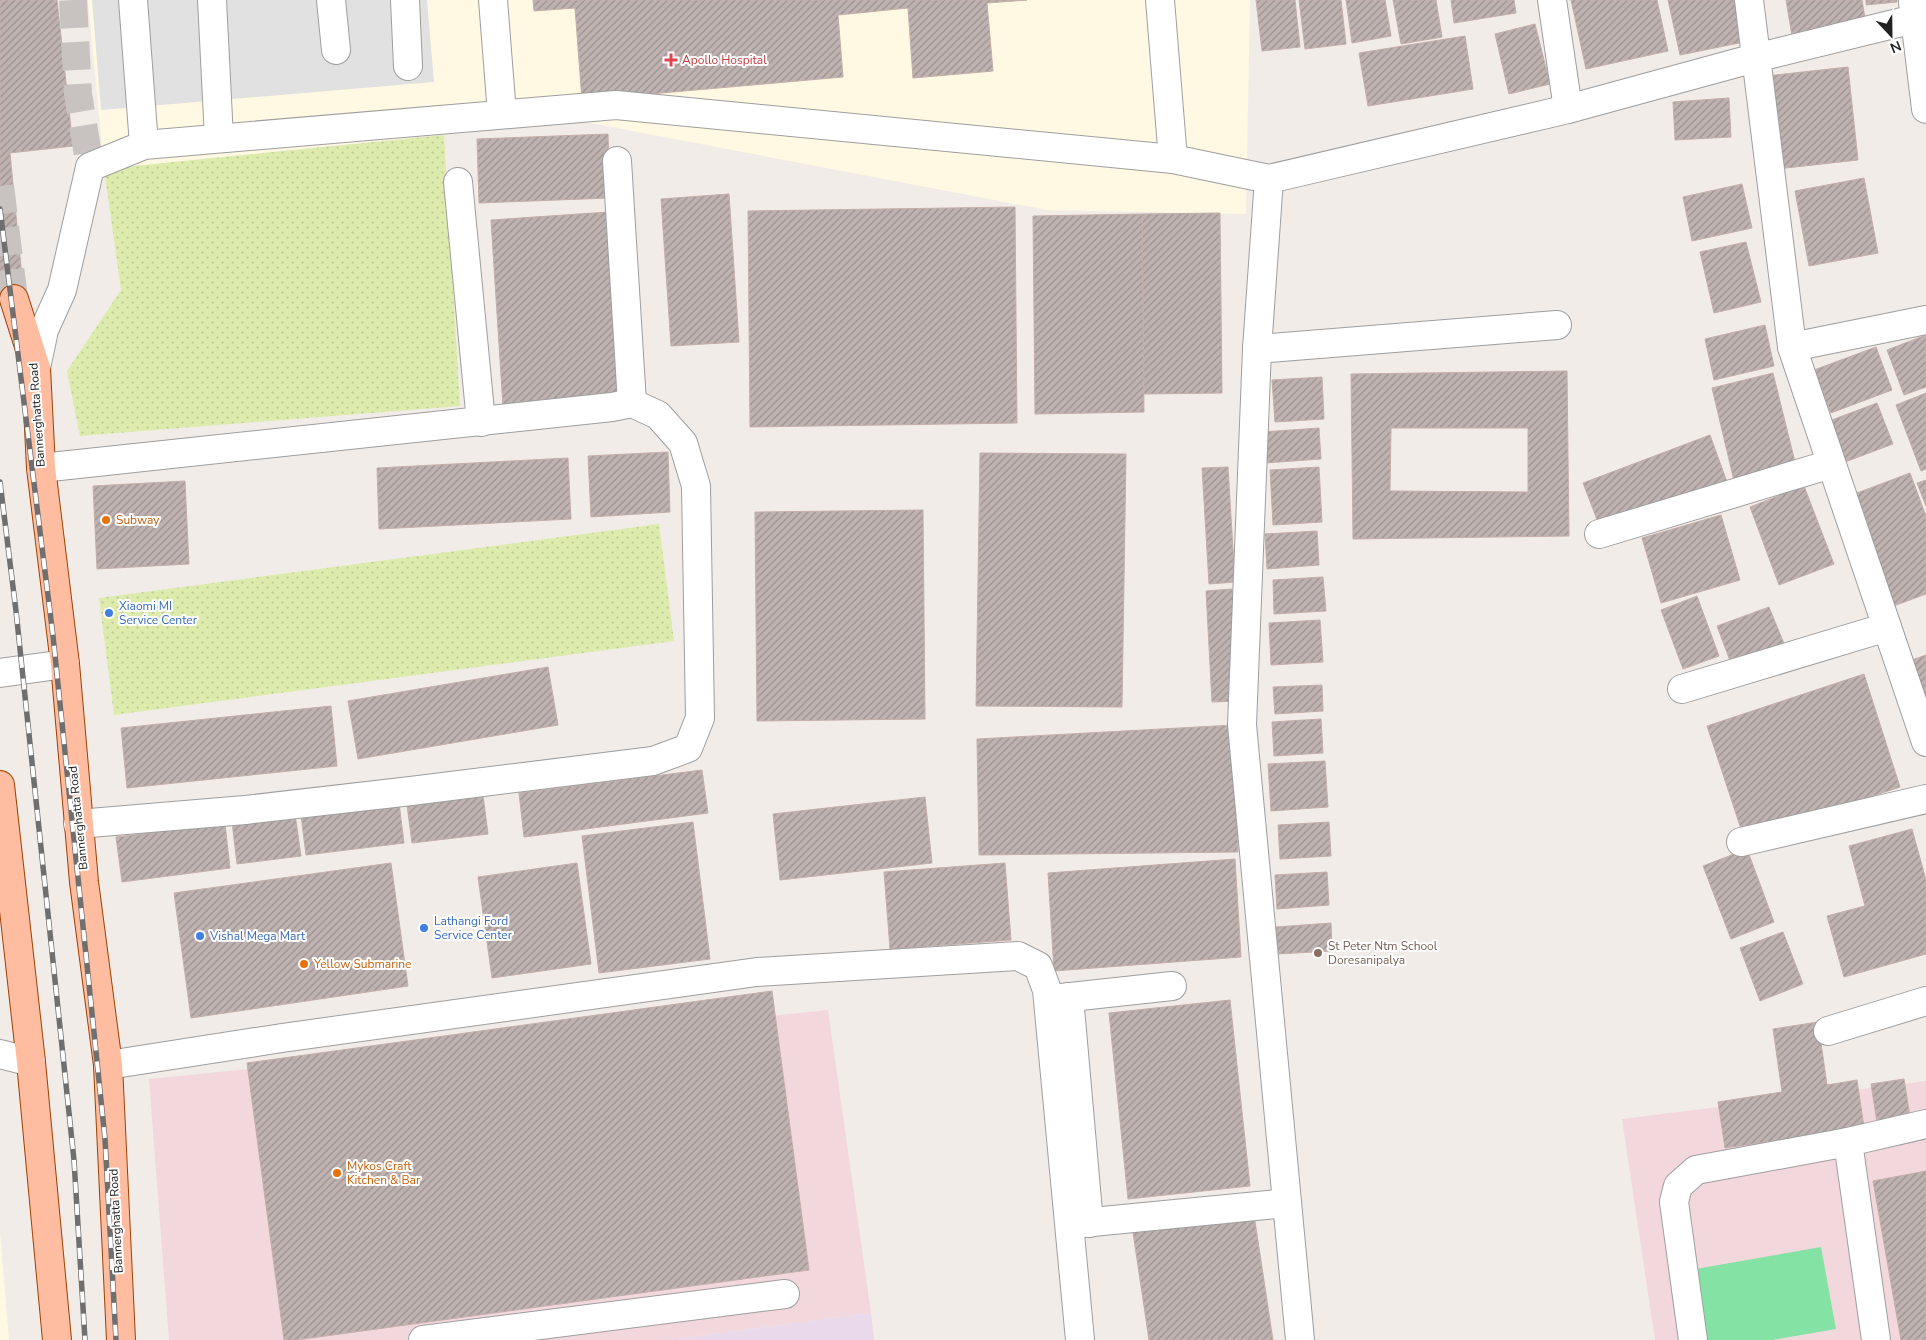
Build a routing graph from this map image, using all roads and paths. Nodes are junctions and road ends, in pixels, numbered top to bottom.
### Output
1 (133, 0) edge
2 (212, 0) edge
3 (331, 0) edge
4 (405, 0) edge
5 (493, 0) edge
6 (1160, 0) edge
7 (1552, 0) edge
8 (1749, 0) edge
9 (1918, 11) edge
10 (336, 50) dead end
11 (1755, 58) junction
12 (408, 66) dead end
13 (1568, 109) junction
14 (1926, 109) edge
15 (502, 114) junction
16 (219, 138) junction
17 (144, 145) junction
18 (1173, 159) junction
19 (617, 161) dead end
20 (1268, 179) junction
21 (458, 182) dead end
22 (14, 299) tunnel mouth
23 (1926, 320) edge
24 (1557, 325) dead end
25 (1792, 347) junction
26 (1257, 348) junction
27 (36, 368) junction
28 (632, 403) junction
29 (481, 422) junction
30 (1831, 464) junction
31 (40, 468) junction
32 (1599, 534) dead end
33 (1887, 627) junction
34 (65, 664) junction
35 (0, 673) edge
36 (1682, 689) dead end
37 (1926, 742) edge
38 (0, 785) edge
39 (1926, 799) edge
40 (78, 824) junction
41 (1741, 842) dead end
42 (1172, 986) dead end
43 (1059, 998) junction
44 (1926, 1001) edge
45 (1828, 1031) dead end
46 (0, 1054) edge
47 (31, 1062) junction
48 (108, 1065) junction
49 (1926, 1124) edge
50 (1848, 1142) junction
51 (1287, 1204) junction
52 (1079, 1224) junction
53 (784, 1294) dead end
54 (57, 1340) edge
55 (122, 1340) edge
56 (423, 1340) edge
57 (1080, 1340) edge
58 (1300, 1340) edge
59 (1693, 1340) edge
60 (1876, 1340) edge

1 - 17 street
2 - 16 street
3 - 10 street
4 - 12 street
5 - 15 street
6 - 18 street
7 - 13 street
8 - 11 street
9 - 11 street
9 - 14 street
11 - 13 street
11 - 25 street
13 - 20 street
15 - 16 street
15 - 18 street
16 - 17 street
17 - 27 street
18 - 20 street
19 - 28 street
20 - 26 street
21 - 29 street
22 - 27 main road, Bannerghatta Road
23 - 25 street
24 - 26 street
25 - 30 street
26 - 51 street
27 - 31 main road, Bannerghatta Road
28 - 29 street
28 - 40 street
29 - 31 street
30 - 32 street
30 - 33 street
31 - 34 main road, Bannerghatta Road
33 - 36 street
33 - 37 street
34 - 35 street
34 - 40 main road, Bannerghatta Road
38 - 47 main road
39 - 41 street
40 - 48 main road, Bannerghatta Road
42 - 43 street
43 - 48 street
43 - 52 street
44 - 45 street
46 - 47 street
47 - 54 main road
48 - 55 main road, Bannerghatta Road
49 - 50 street
50 - 59 street
50 - 60 street
51 - 52 street
51 - 58 street
52 - 57 street
53 - 56 street

